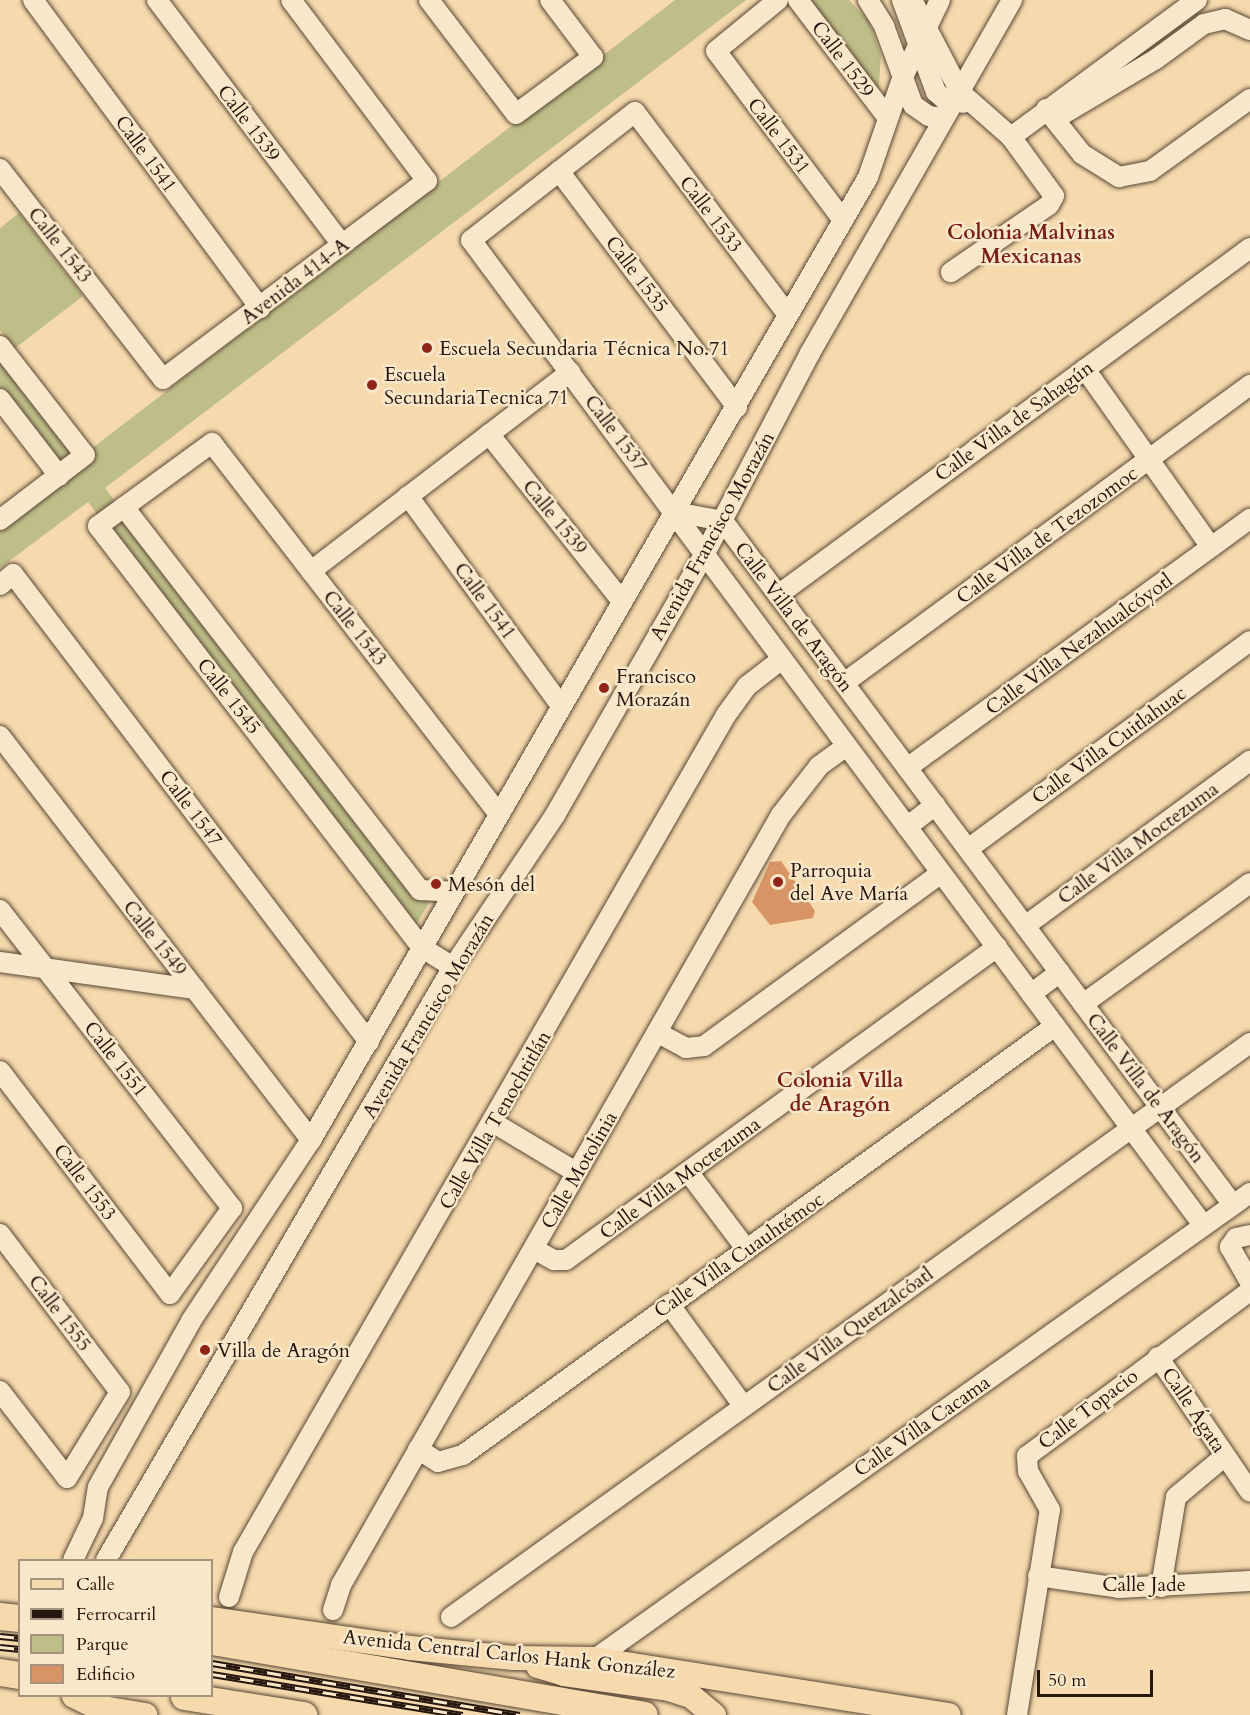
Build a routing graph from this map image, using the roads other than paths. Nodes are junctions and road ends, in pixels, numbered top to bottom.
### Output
1 (33, 0) edge
2 (157, 0) edge
3 (291, 0) edge
4 (429, 0) edge
5 (550, 0) edge
6 (778, 0) edge
7 (798, 0) edge
8 (868, 0) edge
9 (903, 0) edge
10 (912, 0) edge
11 (940, 0) edge
12 (1012, 0) edge
13 (1197, 0) edge
14 (926, 25) junction
15 (1250, 30) edge
16 (916, 45) junction
17 (902, 79) junction
18 (1250, 99) edge
19 (958, 104) junction
20 (1050, 114) junction
21 (888, 118) junction
22 (1011, 137) junction
23 (0, 169) edge
24 (559, 171) junction
25 (843, 220) junction
26 (342, 245) junction
27 (1250, 248) edge
28 (951, 272) dead end
29 (260, 308) junction
30 (788, 315) junction
31 (0, 346) edge
32 (1085, 369) junction
33 (570, 372) junction
34 (163, 379) joint
35 (1250, 386) edge
36 (0, 399) edge
37 (736, 406) junction
38 (489, 434) junction
39 (1148, 461) junction
40 (59, 476) junction
41 (408, 496) junction
42 (124, 507) junction
43 (675, 512) junction
44 (1250, 519) edge
45 (0, 520) edge
46 (723, 521) junction
47 (1211, 547) junction
48 (704, 555) junction
49 (311, 571) junction
50 (7, 579) edge
51 (778, 595) junction
52 (621, 600) junction
53 (1250, 641) edge
54 (782, 658) junction
55 (844, 683) junction
56 (561, 706) junction
57 (0, 736) edge
58 (847, 746) junction
59 (1250, 761) edge
60 (907, 768) junction
61 (935, 806) junction
62 (498, 813) junction
63 (907, 827) junction
64 (384, 843) junction
65 (968, 849) junction
66 (360, 867) junction
67 (941, 873) junction
68 (1250, 883) edge
69 (454, 892) junction
70 (0, 910) edge
71 (1025, 926) junction
72 (997, 947) junction
73 (422, 948) junction
74 (0, 962) edge
75 (453, 967) junction
76 (46, 969) junction
77 (1060, 972) junction
78 (195, 989) junction
79 (1031, 994) junction
80 (1083, 1004) junction
81 (1055, 1026) junction
82 (660, 1034) junction
83 (369, 1042) junction
84 (1250, 1043) edge
85 (0, 1071) edge
86 (1161, 1107) junction
87 (494, 1123) junction
88 (1131, 1128) junction
89 (311, 1140) junction
90 (576, 1173) junction
91 (689, 1173) junction
92 (1250, 1193) edge
93 (1233, 1205) junction
94 (1203, 1225) junction
95 (0, 1234) edge
96 (1250, 1235) edge
97 (534, 1249) junction
98 (747, 1250) junction
99 (1250, 1282) edge
100 (1250, 1291) edge
101 (170, 1294) joint
102 (669, 1304) junction
103 (1158, 1357) junction
104 (0, 1391) edge
105 (744, 1407) junction
106 (418, 1449) junction
107 (1225, 1456) junction
108 (1250, 1492) edge
109 (93, 1518) junction
110 (118, 1538) junction
111 (73, 1559) edge
112 (107, 1559) edge
113 (1038, 1576) junction
114 (1250, 1581) edge
115 (1161, 1587) junction
116 (229, 1597) dead end
117 (333, 1610) dead end
118 (0, 1617) edge
119 (451, 1617) dead end
120 (18, 1618) edge
121 (213, 1619) edge
122 (213, 1641) edge
123 (514, 1658) junction
124 (595, 1659) junction
125 (0, 1672) edge
126 (18, 1675) edge
127 (78, 1697) edge
128 (196, 1697) edge
129 (639, 1714) edge
130 (145, 1715) edge
131 (303, 1715) edge
132 (644, 1715) edge
133 (714, 1715) edge
134 (949, 1715) edge
135 (1017, 1715) edge

1 - 29 street, Calle 1541
2 - 26 street, Calle 1539
3 - 26 street, Avenida 414-A
4 - 5 street
6 - 25 street, Calle 1531
7 - 21 street, Calle 1529
8 - 17 street
9 - 16 street
10 - 14 street
11 - 14 street, Avenida Francisco Morazán
12 - 19 street, Avenida Francisco Morazán
13 - 20 street
14 - 16 street, Avenida Francisco Morazán
14 - 19 street
15 - 20 street
16 - 17 street, Avenida Francisco Morazán
16 - 19 street
17 - 19 street
17 - 21 street, Avenida Francisco Morazán
18 - 20 street
19 - 22 street
19 - 46 street, Avenida Francisco Morazán
20 - 22 street
21 - 25 street, Avenida Francisco Morazán
22 - 28 street
23 - 34 street, Calle 1543
24 - 30 street, Calle 1533
24 - 33 street, Calle 1537
24 - 37 street, Calle 1535
25 - 30 street, Avenida Francisco Morazán
26 - 29 street, Avenida 414-A
27 - 32 street, Calle Villa de Sahagún
29 - 34 street, Avenida 414-A
30 - 37 street, Avenida Francisco Morazán
31 - 40 street
32 - 39 street
32 - 51 street, Calle Villa de Sahagún
33 - 38 street
33 - 43 street, Calle 1537
35 - 39 street, Calle Villa de Tezozomoc
36 - 40 street
37 - 43 street, Avenida Francisco Morazán
38 - 41 street
38 - 52 street, Calle 1539
39 - 47 street
39 - 55 street, Calle Villa de Tezozomoc
40 - 45 street
41 - 49 street
41 - 56 street, Calle 1541
42 - 49 street, Calle 1543
42 - 64 street, Calle 1545
42 - 66 street, Calle 1545
43 - 46 street, Calle Villa de Aragón
43 - 48 street, Calle Villa de Aragón
43 - 52 street, Avenida Francisco Morazán
44 - 47 street, Calle Villa Nezahualcóyotl
46 - 48 street, Avenida Francisco Morazán
46 - 51 street, Calle Villa de Aragón
47 - 60 street, Calle Villa Nezahualcóyotl
48 - 54 street, Calle Villa de Aragón
48 - 75 street, Avenida Francisco Morazán
49 - 62 street, Calle 1543
50 - 83 street, Calle 1547
51 - 55 street, Calle Villa de Aragón
52 - 56 street, Avenida Francisco Morazán
53 - 65 street, Calle Villa Cuitlahuac
54 - 58 street, Calle Villa de Aragón
54 - 87 street, Calle Villa Tenochtitlán
55 - 60 street, Calle Villa de Aragón
56 - 62 street, Avenida Francisco Morazán
57 - 78 street, Calle 1549
58 - 63 street, Calle Villa de Aragón
58 - 82 street, Calle Motolinia
59 - 71 street, Calle Villa Moctezuma
60 - 61 street, Calle Villa de Aragón
61 - 63 street
61 - 65 street, Calle Villa de Aragón
62 - 69 street, Avenida Francisco Morazán
63 - 67 street, Calle Villa de Aragón
64 - 66 street
64 - 69 street, Calle 1545
65 - 71 street, Calle Villa de Aragón
66 - 73 street, Calle 1545
67 - 72 street, Calle Villa de Aragón
67 - 82 street
68 - 80 street
69 - 73 street, Avenida Francisco Morazán
70 - 76 street, Calle 1551
71 - 77 street, Calle Villa de Aragón
72 - 79 street, Calle Villa de Aragón
72 - 91 street, Calle Villa Moctezuma
73 - 75 street, Calle 1545
73 - 83 street, Avenida Francisco Morazán
74 - 76 street
75 - 110 street, Avenida Francisco Morazán
76 - 78 street
76 - 101 street, Calle 1551
77 - 79 street
77 - 80 street, Calle Villa de Aragón
78 - 89 street, Calle 1549
79 - 81 street, Calle Villa de Aragón
80 - 86 street, Calle Villa de Aragón
81 - 88 street, Calle Villa de Aragón
81 - 98 street, Calle Villa Cuauhtémoc
82 - 90 street, Calle Motolinia
83 - 89 street, Avenida Francisco Morazán
84 - 86 street, Calle Villa Quetzalcóatl
85 - 101 street, Calle 1553
86 - 88 street, Calle Villa Quetzalcóatl
86 - 93 street, Calle Villa de Aragón
87 - 90 street
87 - 116 street, Calle Villa Tenochtitlán
88 - 94 street, Calle Villa de Aragón
88 - 105 street, Calle Villa Quetzalcóatl
89 - 109 street, Avenida Francisco Morazán
90 - 97 street, Calle Motolinia
91 - 97 street, Calle Villa Moctezuma
91 - 98 street
92 - 93 street, Calle Villa Cacama
93 - 94 street, Calle Villa Cacama
94 - 124 street, Calle Villa Cacama
95 - 104 street, Calle 1555
96 - 99 street
97 - 106 street, Calle Motolinia
98 - 102 street, Calle Villa Cuauhtémoc
100 - 103 street, Calle Topacio
102 - 105 street
102 - 106 street, Calle Villa Cuauhtémoc
103 - 107 street, Calle Ágata
103 - 113 street, Calle Topacio
105 - 119 street, Calle Villa Quetzalcóatl
106 - 117 street, Calle Motolinia
107 - 108 street, Calle Ágata
107 - 115 street
109 - 110 street
109 - 111 street, Avenida Francisco Morazán
110 - 112 street, Avenida Francisco Morazán
113 - 115 street, Calle Jade
113 - 135 street, Calle Topacio
114 - 115 street, Calle Jade
118 - 120 highway
121 - 123 main road, Avenida Central Carlos Hank González
122 - 129 highway, Avenida Central Carlos Hank González
123 - 124 main road, Avenida Central Carlos Hank González
123 - 133 main road
124 - 134 main road, Avenida Central Carlos Hank González
125 - 126 highway
127 - 130 main road
128 - 131 highway
129 - 132 highway, Avenida Central Carlos Hank González

